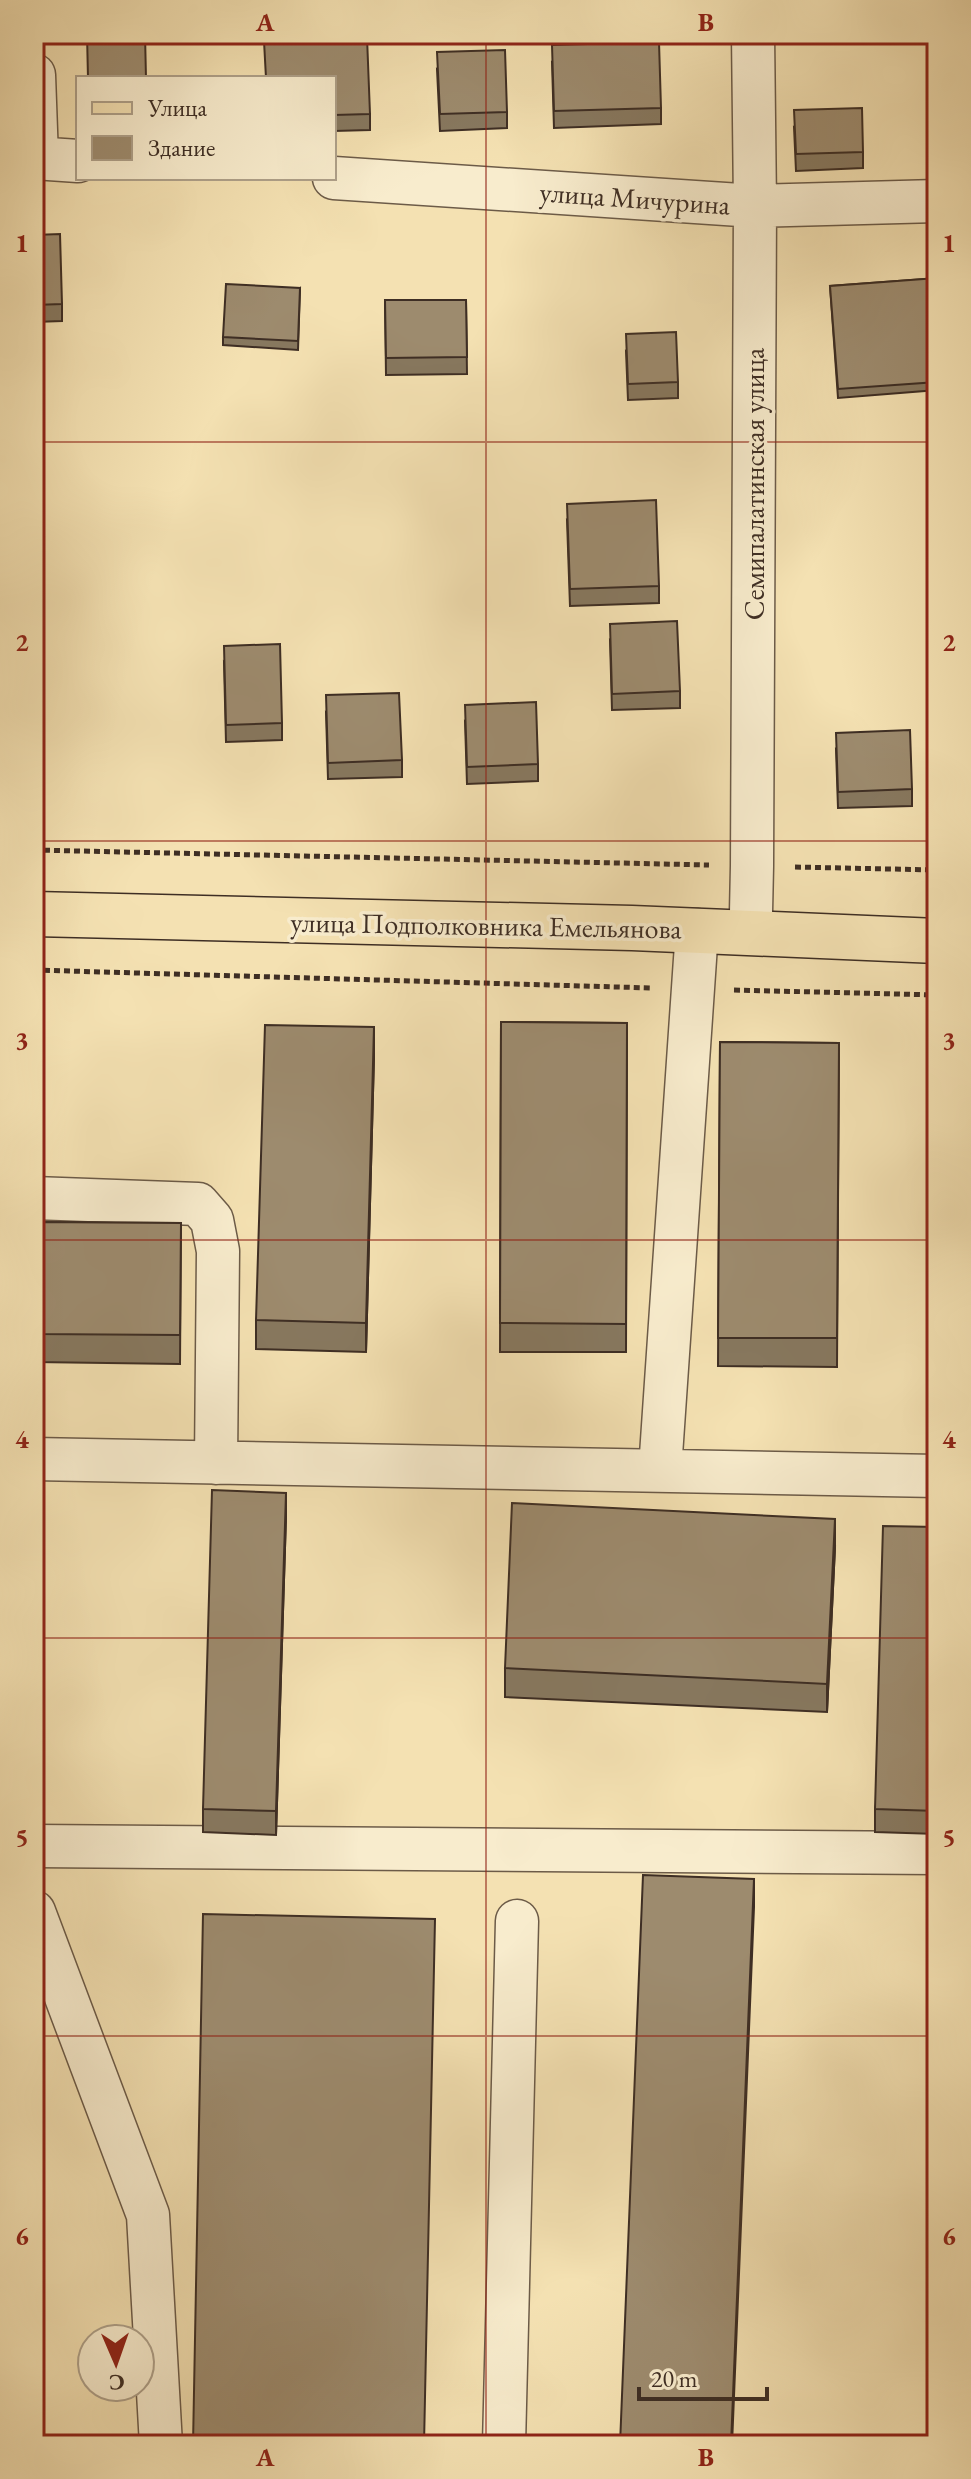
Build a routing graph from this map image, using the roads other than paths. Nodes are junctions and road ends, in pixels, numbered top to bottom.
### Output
1 (753, 34) edge
2 (34, 75) edge
3 (36, 158) edge
4 (76, 161) edge
5 (336, 178) edge
6 (937, 201) edge
7 (755, 206) junction
8 (34, 914) edge
9 (697, 930) junction
10 (748, 933) junction
11 (937, 941) edge
12 (34, 1198) edge
13 (34, 1459) edge
14 (216, 1463) junction
15 (660, 1470) junction
16 (937, 1476) edge
17 (34, 1846) edge
18 (937, 1853) edge
19 (34, 1912) edge
20 (517, 1921) dead end
21 (161, 2445) edge
22 (504, 2445) edge

1 - 7 street, Семипалатинская улица
2 - 3 street
3 - 4 street
5 - 7 street, улица Мичурина
6 - 7 street, улица Мичурина
7 - 10 street, Семипалатинская улица
8 - 9 main road, улица Подполковника Емельянова
9 - 10 main road, улица Подполковника Емельянова
9 - 15 street
10 - 11 main road, улица Подполковника Емельянова
12 - 14 street
13 - 14 street
14 - 15 street
15 - 16 street
17 - 18 street
19 - 21 street
20 - 22 street

